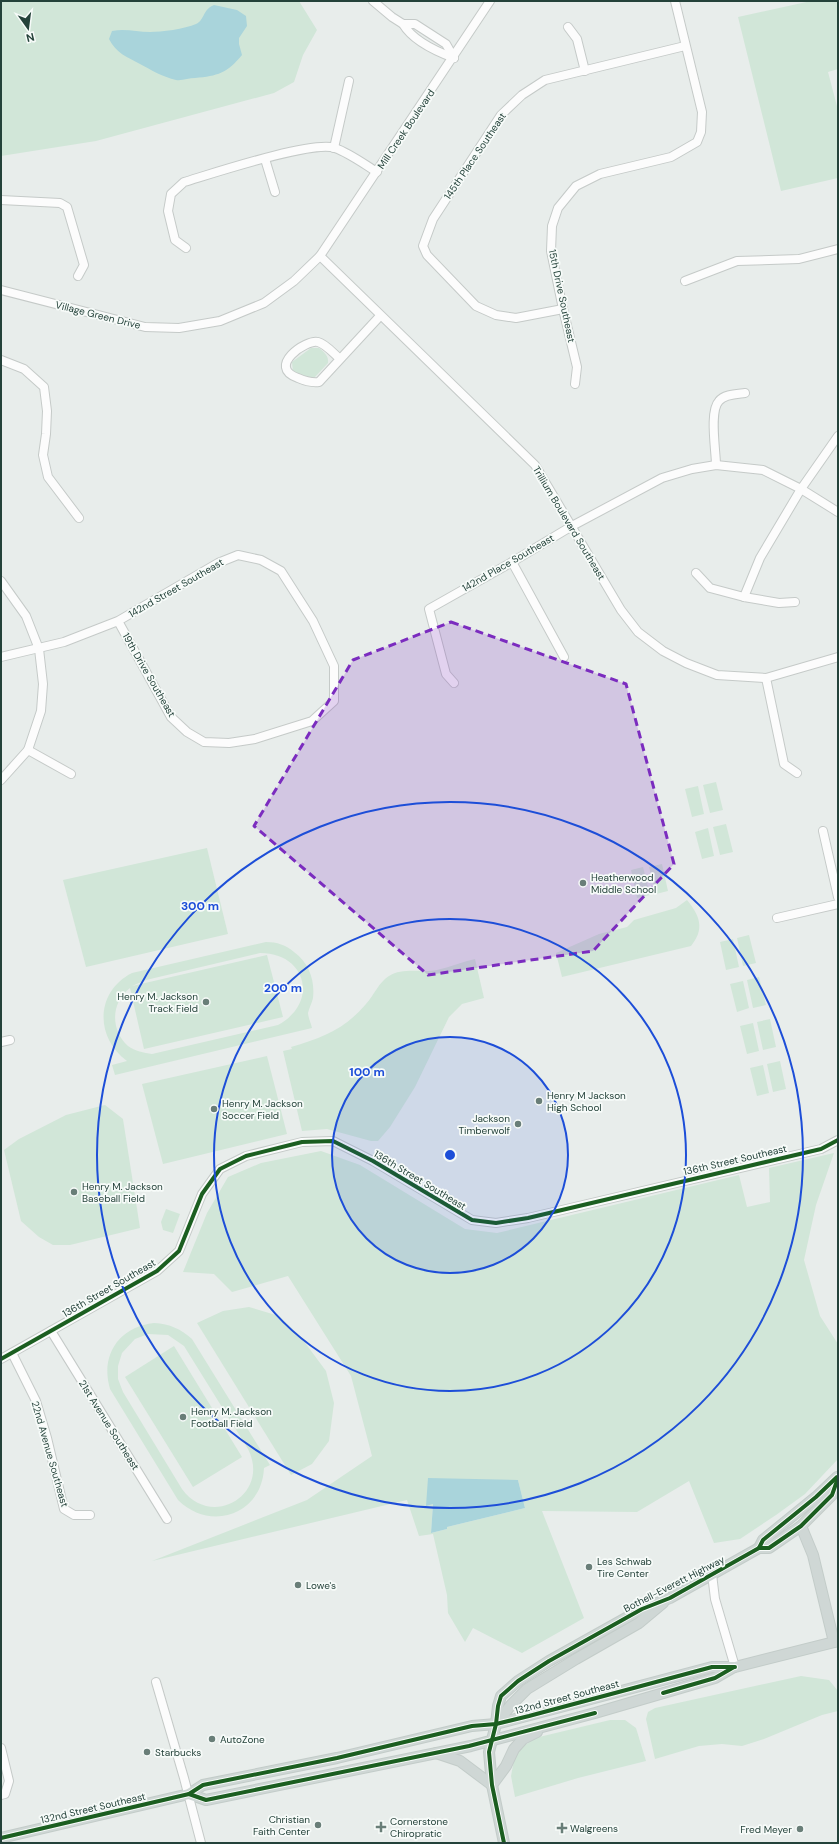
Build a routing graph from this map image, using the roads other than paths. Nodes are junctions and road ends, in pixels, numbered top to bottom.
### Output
1 (373, 1) edge
2 (490, 1) edge
3 (675, 1) edge
4 (568, 27) dead end
5 (685, 46) junction
6 (454, 58) junction
7 (585, 70) junction
8 (349, 81) dead end
9 (334, 148) junction
10 (266, 159) junction
11 (377, 172) junction
12 (275, 192) dead end
13 (1, 200) edge
14 (186, 248) dead end
15 (838, 249) edge
16 (320, 256) junction
17 (78, 276) dead end
18 (685, 281) dead end
19 (1, 290) edge
20 (563, 309) junction
21 (380, 316) junction
22 (340, 359) junction
23 (1, 360) edge
24 (575, 384) dead end
25 (745, 393) dead end
26 (838, 436) edge
27 (716, 465) junction
28 (801, 489) junction
29 (838, 512) edge
30 (79, 518) dead end
31 (572, 526) junction
32 (512, 562) junction
33 (696, 573) dead end
34 (1, 581) edge
35 (744, 597) junction
36 (795, 602) dead end
37 (118, 621) junction
38 (39, 649) junction
39 (1, 657) edge
40 (564, 657) dead end
41 (838, 658) edge
42 (766, 678) junction
43 (454, 683) dead end
44 (334, 701) joint
45 (28, 750) junction
46 (797, 773) dead end
47 (71, 774) dead end
48 (1, 780) edge
49 (823, 831) dead end
50 (838, 897) edge
51 (838, 904) edge
52 (777, 918) dead end
53 (10, 1040) dead end
54 (1, 1042) edge
55 (838, 1140) edge
56 (51, 1331) junction
57 (12, 1353) junction
58 (1, 1359) edge
59 (838, 1477) edge
60 (816, 1497) junction
61 (90, 1515) dead end
62 (167, 1519) dead end
63 (801, 1526) junction
64 (759, 1548) junction
65 (712, 1574) junction
66 (836, 1641) edge
67 (735, 1667) junction
68 (156, 1682) dead end
69 (555, 1723) junction
70 (496, 1724) junction
71 (492, 1740) junction
72 (1, 1748) edge
73 (434, 1752) junction
74 (492, 1785) junction
75 (189, 1794) junction
76 (3, 1795) edge
77 (1, 1838) edge
78 (201, 1843) edge
79 (504, 1843) edge

1 - 6 street
2 - 6 street, Mill Creek Boulevard
3 - 5 street
4 - 7 street
5 - 7 street, 145th Place Southeast
5 - 20 street, 15th Drive Southeast
6 - 11 street, Mill Creek Boulevard
7 - 20 street, 145th Place Southeast
8 - 9 street
9 - 10 street
9 - 11 street
10 - 12 street
10 - 14 street
11 - 16 street, Mill Creek Boulevard
13 - 17 street
15 - 18 street
16 - 19 street, Village Green Drive
16 - 21 street, Trillium Boulevard Southeast
20 - 24 street, 15th Drive Southeast
21 - 22 street
21 - 31 street, Trillium Boulevard Southeast
22 - 22 street
23 - 30 street
25 - 27 street
26 - 28 street
27 - 28 street, 142nd Place Southeast
27 - 31 street, 142nd Place Southeast
28 - 29 street, 142nd Place Southeast
28 - 35 street
31 - 32 street, 142nd Place Southeast
31 - 42 street, Trillium Boulevard Southeast
32 - 40 street
32 - 43 street, 142nd Place Southeast
33 - 35 street
34 - 38 street
35 - 36 street
37 - 38 street, 142nd Street Southeast
37 - 44 street, 19th Drive Southeast
37 - 44 street, 142nd Street Southeast
38 - 39 street, 142nd Street Southeast
38 - 45 street
41 - 42 street, Trillium Boulevard Southeast
42 - 46 street
45 - 47 street
45 - 48 street
49 - 50 street
51 - 52 street
53 - 54 street
55 - 56 street, 136th Street Southeast
56 - 57 street, 136th Street Southeast
56 - 62 street, 21st Avenue Southeast
57 - 58 street, 136th Street Southeast
57 - 61 street, 22nd Avenue Southeast
59 - 60 main road, Bothell-Everett Highway
59 - 63 main road, Bothell-Everett Highway
60 - 63 main road
60 - 64 main road, Bothell-Everett Highway
63 - 64 main road, Bothell-Everett Highway
63 - 66 main road
64 - 65 main road, Bothell-Everett Highway
65 - 67 street
65 - 70 main road, Bothell-Everett Highway
66 - 67 main road, 132nd Street Southeast
67 - 69 main road, 132nd Street Southeast
67 - 70 main road, 132nd Street Southeast
68 - 75 street
69 - 71 main road, 132nd Street Southeast
69 - 74 main road
70 - 71 main road, Bothell-Everett Highway
70 - 75 main road, 132nd Street Southeast
71 - 73 main road, 132nd Street Southeast
71 - 74 main road, Bothell-Everett Highway
72 - 76 street
73 - 74 main road
73 - 75 main road, 132nd Street Southeast
74 - 79 main road, Bothell-Everett Highway
75 - 77 main road, 132nd Street Southeast
75 - 78 street

